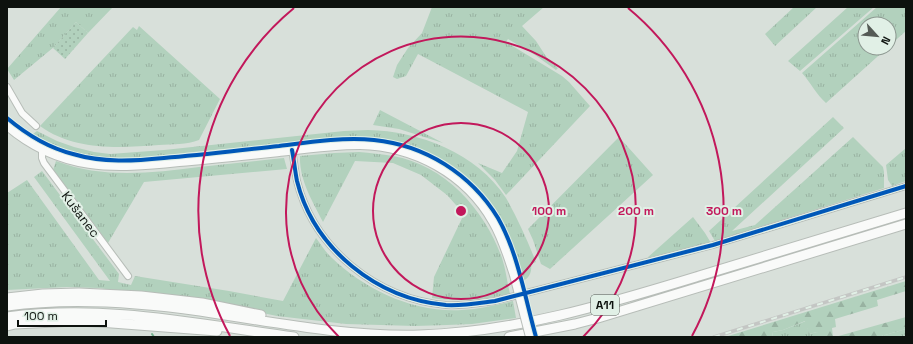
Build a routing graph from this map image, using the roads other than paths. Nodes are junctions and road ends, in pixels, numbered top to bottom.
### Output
1 (7, 87) edge
2 (7, 126) edge
3 (36, 126) dead end
4 (42, 150) junction
5 (292, 150) junction
6 (906, 186) edge
7 (906, 213) edge
8 (906, 224) edge
9 (128, 276) dead end
10 (7, 294) edge
11 (43, 294) junction
12 (7, 298) edge
13 (7, 306) edge
14 (7, 317) edge
15 (7, 326) edge
16 (290, 326) junction
17 (250, 330) junction
18 (294, 337) edge
19 (509, 337) edge
20 (530, 337) edge

1 - 3 street
2 - 4 main road
4 - 5 main road
4 - 9 street, Kušanec
5 - 6 street
5 - 20 main road, bridge
7 - 16 highway, A11
8 - 19 highway, A11
10 - 11 highway
11 - 12 highway
11 - 16 highway
13 - 16 highway, A11
14 - 17 highway
15 - 17 highway
17 - 18 highway

